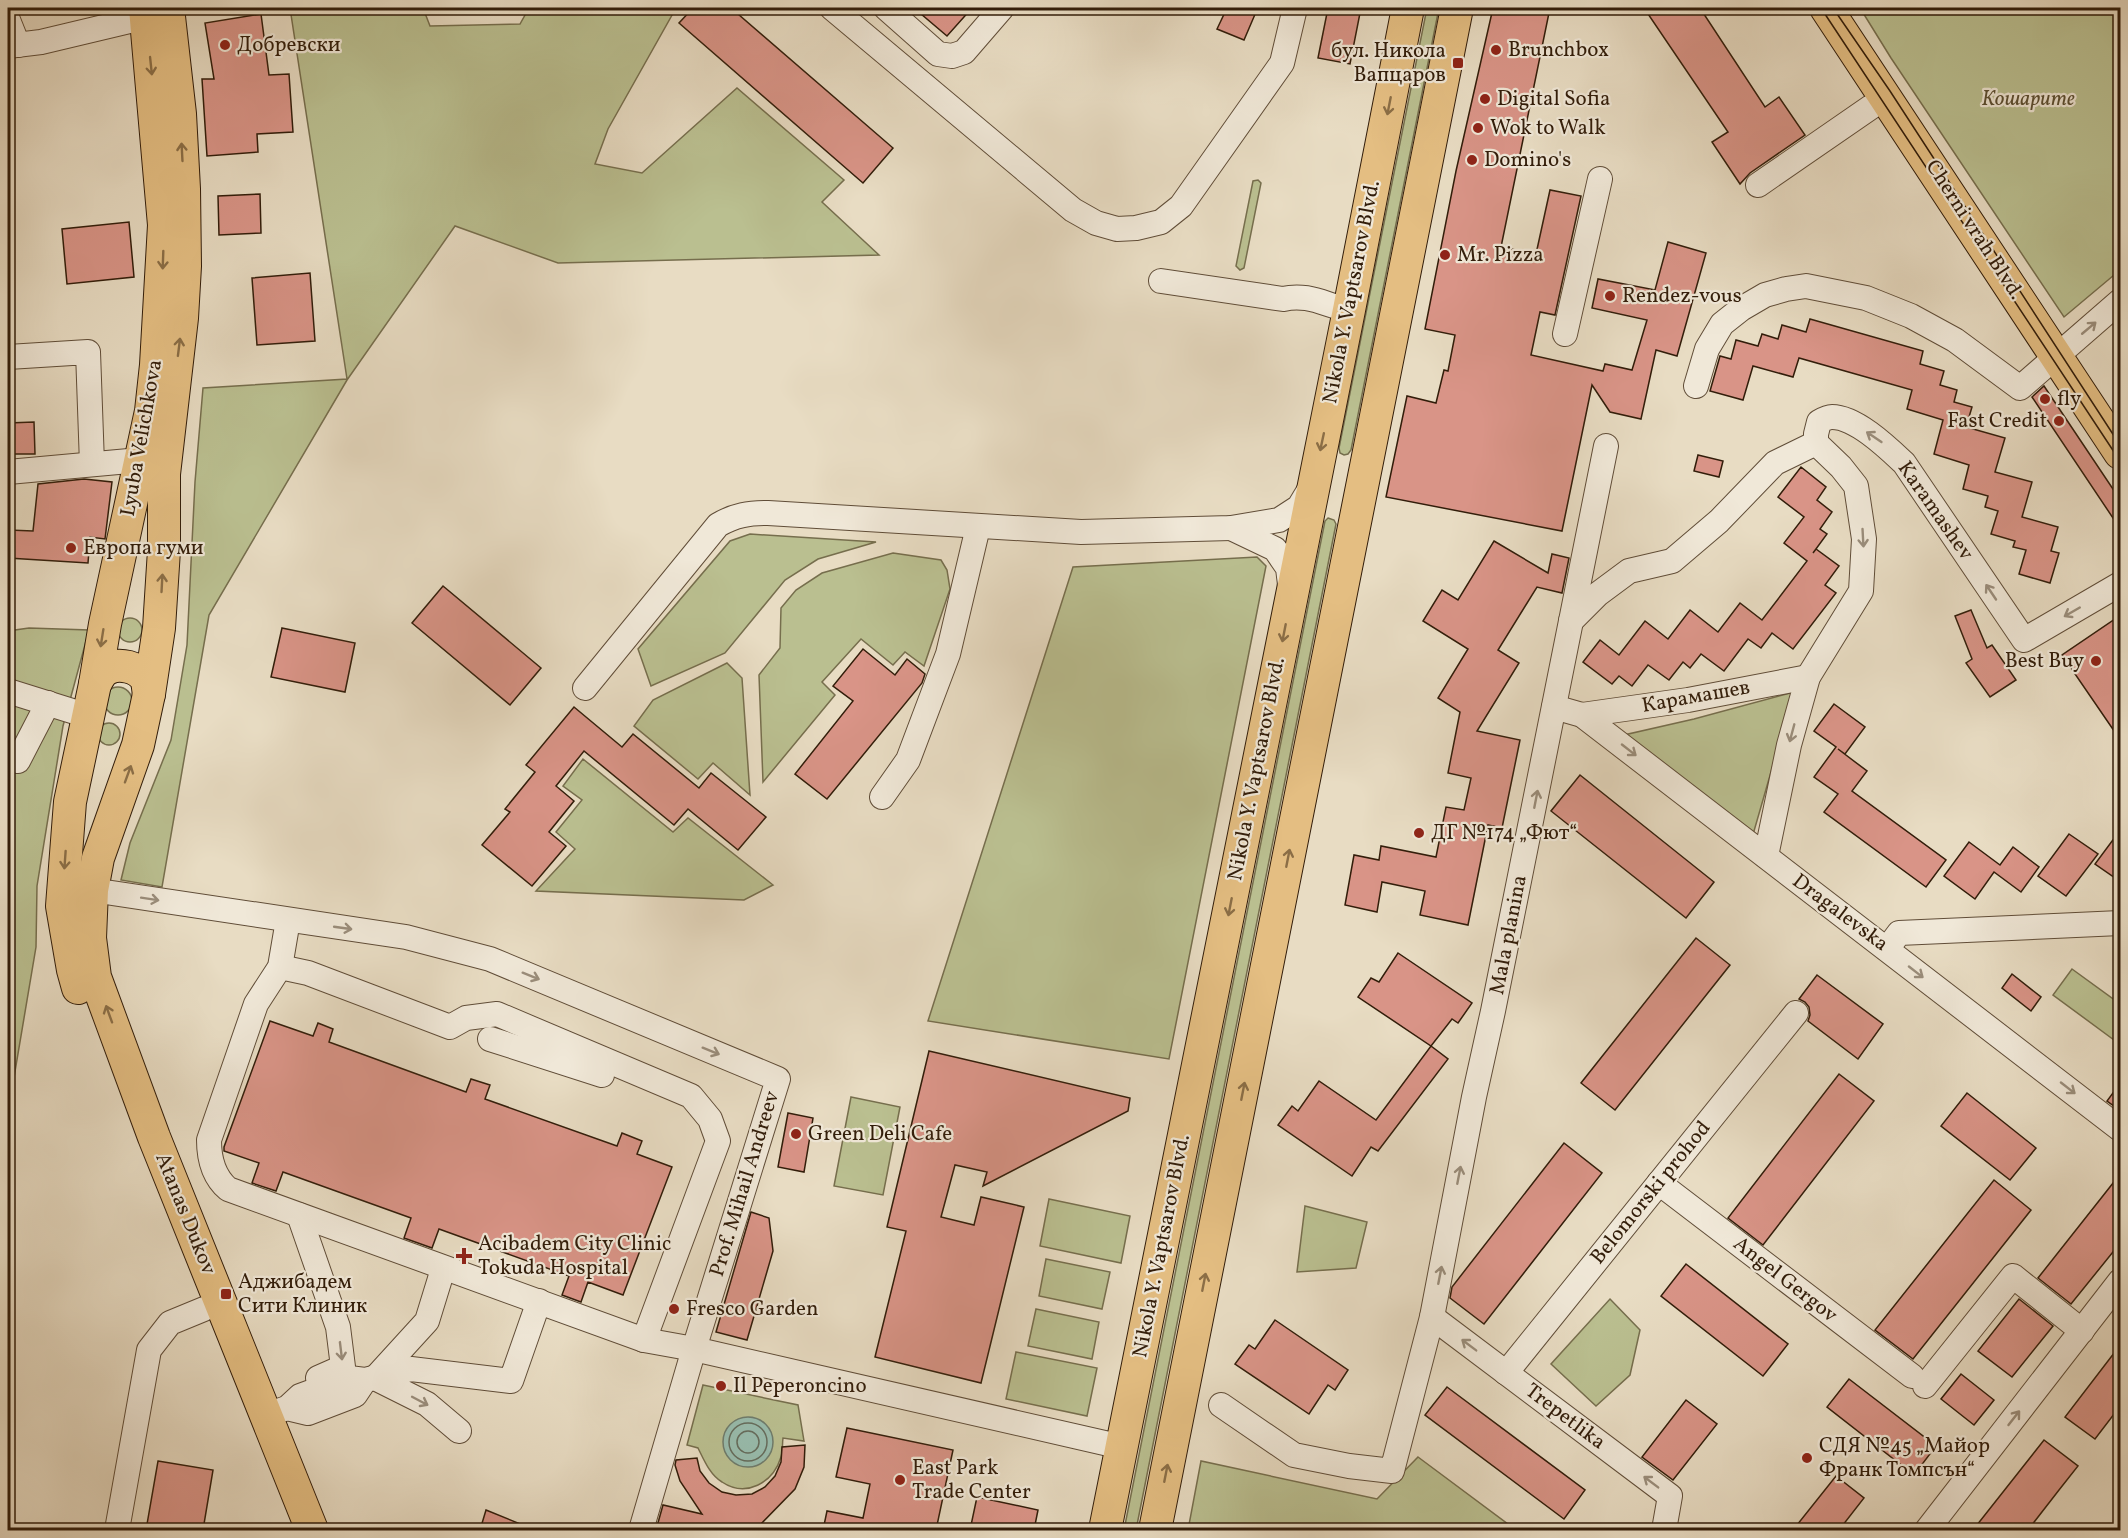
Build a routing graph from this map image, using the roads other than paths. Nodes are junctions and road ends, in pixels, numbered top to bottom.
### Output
1 (832, 8) edge
2 (886, 8) edge
3 (1002, 8) edge
4 (1294, 8) edge
5 (1407, 8) edge
6 (1456, 8) edge
7 (1826, 8) edge
8 (153, 10) edge
9 (8, 20) edge
10 (13, 45) edge
11 (1871, 107) dead end
12 (1600, 179) dead end
13 (1758, 185) dead end
14 (1161, 281) dead end
15 (2121, 301) edge
16 (1338, 307) junction
17 (1565, 334) dead end
18 (2056, 355) junction
19 (8, 357) edge
20 (1696, 386) dead end
21 (1816, 443) junction
22 (1606, 446) dead end
23 (2121, 453) edge
24 (140, 460) junction
25 (92, 464) junction
26 (8, 472) edge
27 (1314, 484) junction
28 (1360, 492) junction
29 (978, 527) junction
30 (1231, 528) junction
31 (2121, 584) edge
32 (1291, 596) junction
33 (1571, 621) junction
34 (1808, 677) junction
35 (95, 684) junction
36 (585, 688) dead end
37 (8, 691) edge
38 (149, 694) junction
39 (48, 703) junction
40 (1554, 707) junction
41 (1582, 715) junction
42 (88, 716) junction
43 (8, 758) edge
44 (882, 797) dead end
45 (70, 802) junction
46 (114, 813) junction
47 (1766, 856) junction
48 (92, 890) junction
49 (288, 920) junction
50 (2121, 923) edge
51 (1887, 949) junction
52 (280, 967) junction
53 (73, 970) joint
54 (1796, 1013) dead end
55 (490, 1039) dead end
56 (2121, 1129) edge
57 (714, 1130) junction
58 (754, 1154) junction
59 (1659, 1183) junction
60 (299, 1215) junction
61 (444, 1269) junction
62 (2121, 1281) edge
63 (539, 1301) junction
64 (204, 1310) junction
65 (1432, 1317) junction
66 (2082, 1331) junction
67 (644, 1340) junction
68 (694, 1348) junction
69 (1506, 1372) junction
70 (370, 1379) junction
71 (1221, 1405) dead end
72 (271, 1408) junction
73 (459, 1431) dead end
74 (1122, 1448) junction
75 (117, 1530) edge
76 (291, 1530) edge
77 (312, 1530) edge
78 (641, 1530) edge
79 (1105, 1530) edge
80 (1155, 1530) edge
81 (1664, 1530) edge
82 (1927, 1530) edge

1 - 4 street
2 - 3 street
5 -> 16 main road, Nikola Y. Vaptsarov Blvd.
6 - 28 main road
7 - 18 main road, Cherni vrah Blvd.
8 - 10 street
8 -> 24 main road, Lyuba Velichkova
38 -> 8 main road, Lyuba Velichkova
9 - 10 street
11 - 13 street
12 - 17 street
14 - 16 street
18 -> 15 street
16 -> 27 main road, Nikola Y. Vaptsarov Blvd.
18 - 20 street
18 - 23 main road, Cherni vrah Blvd.
19 - 25 street
31 -> 21 street, Karamashev
21 - 33 street
21 -> 34 street
22 - 33 street, Mala planina
24 - 25 street
24 -> 35 main road, Lyuba Velichkova
25 - 26 street
27 - 28 main road
27 - 30 street
27 - 32 main road, Nikola Y. Vaptsarov Blvd.
80 -> 28 main road
29 - 30 street
29 - 36 street
29 - 44 street
30 - 32 street
32 -> 74 main road, Nikola Y. Vaptsarov Blvd.
33 - 40 street, Mala planina
34 - 41 street, Карамашев
34 -> 47 street
35 - 38 main road
35 - 42 main road, Lyuba Velichkova
37 - 39 street
46 -> 38 main road, Lyuba Velichkova
39 - 42 street
39 - 43 street
40 - 41 street, Dragalevska
65 -> 40 street, Mala planina
41 -> 47 street, Dragalevska
42 - 45 main road, Lyuba Velichkova
45 - 46 main road
45 -> 53 main road, Lyuba Velichkova
46 - 48 main road, Lyuba Velichkova
47 - 51 street, Dragalevska
48 -> 49 street
72 -> 48 main road, Atanas Dukov
49 - 52 street
49 -> 58 street, Prof. Mihail Andreev
50 - 51 street
51 -> 56 street, Dragalevska
52 - 57 street
52 - 60 street
53 - 64 main road, Atanas Dukov
54 - 59 street, Belomorski prohod
55 - 57 street
57 - 58 street
57 - 67 street
58 - 68 street, Prof. Mihail Andreev
59 - 66 street, Angel Gergov
59 - 69 street, Belomorski prohod
60 - 61 street
60 -> 72 street
61 - 63 street
61 - 70 street
62 - 66 street
63 - 67 street
63 - 70 street
64 - 75 street
64 - 76 main road, Atanas Dukov
69 -> 65 street, Trepetlika
65 - 71 street, Mala planina
82 -> 66 street
67 - 68 street
68 - 74 street
68 - 78 street, Prof. Mihail Andreev
81 -> 69 street, Trepetlika
70 - 72 street
70 -> 73 street
72 - 77 main road, Atanas Dukov
74 - 79 main road, Nikola Y. Vaptsarov Blvd.

